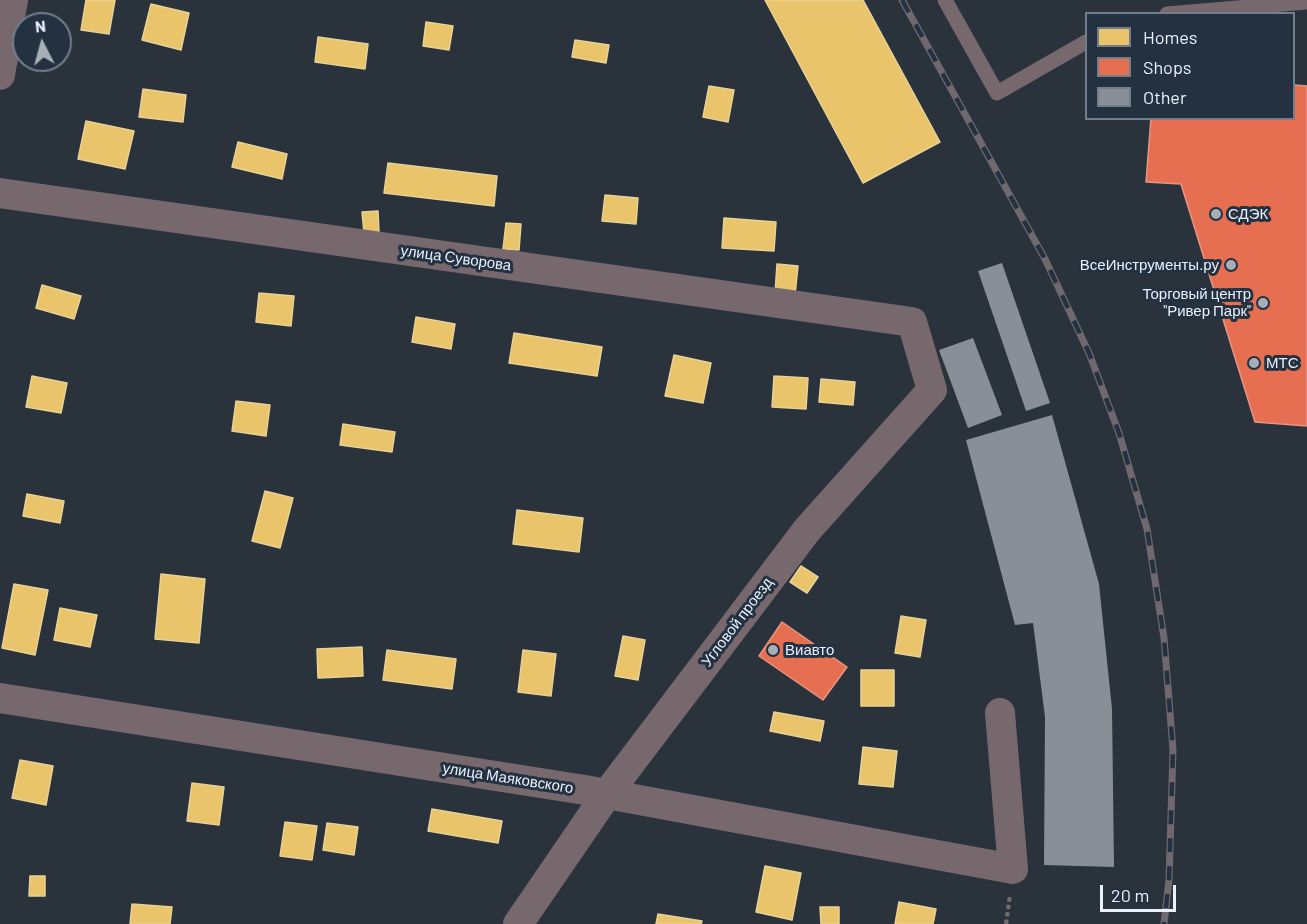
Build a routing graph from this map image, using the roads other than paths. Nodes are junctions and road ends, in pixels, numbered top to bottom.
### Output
1 (13, 0) edge
2 (945, 0) edge
3 (1307, 2) edge
4 (1190, 12) edge
5 (1085, 43) edge
6 (0, 75) edge
7 (0, 194) edge
8 (912, 322) joint
9 (0, 698) edge
10 (1000, 713) dead end
11 (607, 794) junction
12 (518, 924) edge

1 - 6 street
2 - 5 lane
3 - 4 lane
7 - 8 street, улица Суворова
8 - 11 street, Угловой проезд
9 - 11 street, улица Маяковского
10 - 11 street, улица Маяковского
11 - 12 street, Угловой проезд

